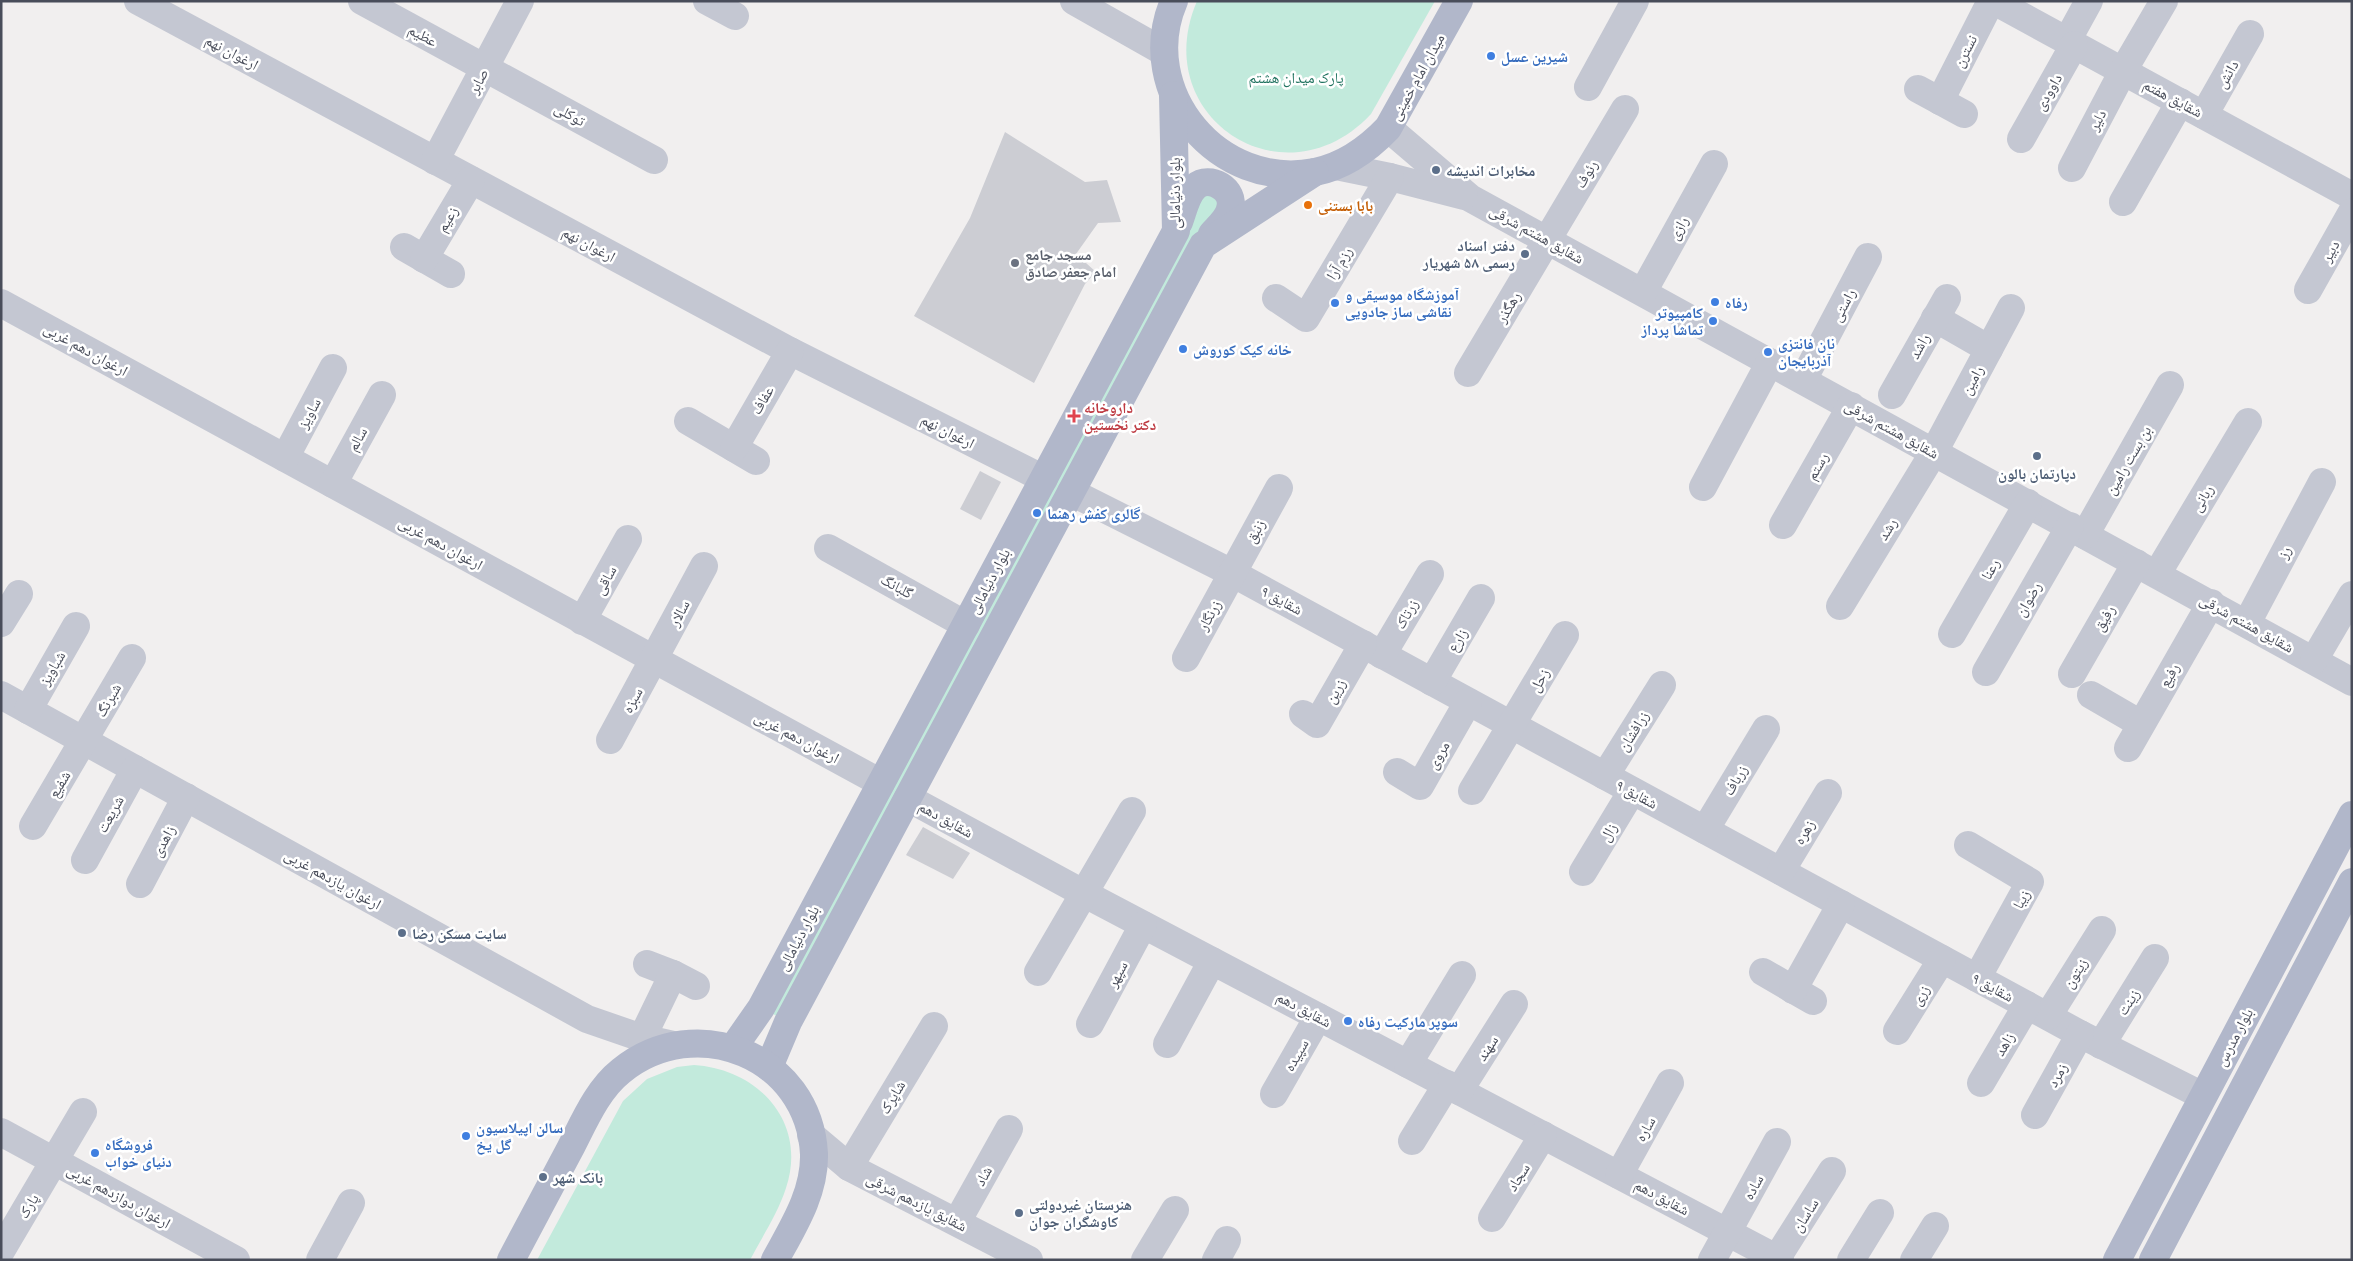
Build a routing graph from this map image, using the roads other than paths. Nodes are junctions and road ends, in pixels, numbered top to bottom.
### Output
1 (138, 1) edge
2 (362, 1) edge
3 (520, 1) edge
4 (707, 1) edge
5 (1074, 1) edge
6 (1174, 1) edge
7 (1459, 1) edge
8 (1635, 1) edge
9 (2090, 1) edge
10 (2164, 1) edge
11 (2006, 4) edge
12 (735, 16) dead end
13 (2250, 34) dead end
14 (2071, 43) junction
15 (1164, 52) junction
16 (485, 68) junction
17 (2123, 72) junction
18 (1588, 87) dead end
19 (1173, 95) junction
20 (2180, 102) junction
21 (1625, 109) dead end
22 (1964, 114) dead end
23 (2204, 115) junction
24 (1388, 128) junction
25 (2021, 139) dead end
26 (654, 160) dead end
27 (435, 161) junction
28 (1714, 164) dead end
29 (2072, 168) dead end
30 (1325, 169) junction
31 (1390, 177) junction
32 (471, 180) junction
33 (2352, 196) edge
34 (1470, 198) junction
35 (2124, 202) dead end
36 (2352, 212) edge
37 (1176, 231) junction
38 (1548, 240) junction
39 (1203, 245) junction
40 (1868, 257) dead end
41 (451, 274) dead end
42 (2308, 290) dead end
43 (1643, 292) junction
44 (1276, 298) dead end
45 (1, 303) edge
46 (2011, 308) dead end
47 (1989, 349) junction
48 (790, 352) junction
49 (1770, 362) junction
50 (333, 368) dead end
51 (1468, 374) dead end
52 (1803, 380) junction
53 (2170, 385) dead end
54 (382, 394) dead end
55 (1892, 395) dead end
56 (1851, 406) junction
57 (688, 421) dead end
58 (2248, 422) dead end
59 (1934, 452) junction
60 (285, 458) junction
61 (1044, 479) junction
62 (2322, 482) dead end
63 (333, 484) junction
64 (1703, 487) dead end
65 (1279, 488) dead end
66 (1071, 492) junction
67 (2028, 503) junction
68 (1783, 526) dead end
69 (2078, 530) junction
70 (628, 539) dead end
71 (828, 548) dead end
72 (704, 566) dead end
73 (2147, 568) junction
74 (1232, 573) junction
75 (1430, 574) dead end
76 (19, 594) dead end
77 (2352, 595) edge
78 (1481, 598) dead end
79 (2211, 603) junction
80 (1840, 606) dead end
81 (582, 620) junction
82 (1, 622) edge
83 (2247, 623) junction
84 (966, 625) junction
85 (76, 626) dead end
86 (1952, 634) dead end
87 (1565, 635) dead end
88 (1372, 649) junction
89 (132, 658) dead end
90 (1186, 658) dead end
91 (654, 660) junction
92 (2314, 660) junction
93 (2352, 669) edge
94 (1986, 672) dead end
95 (2072, 674) dead end
96 (1432, 682) junction
97 (2352, 682) edge
98 (1662, 685) dead end
99 (1, 695) edge
100 (2091, 695) dead end
101 (1468, 702) junction
102 (28, 710) junction
103 (1302, 714) dead end
104 (2141, 724) junction
105 (1513, 726) junction
106 (1766, 729) dead end
107 (610, 740) dead end
108 (84, 741) junction
109 (2128, 748) dead end
110 (135, 769) junction
111 (1397, 772) dead end
112 (1605, 776) junction
113 (881, 783) junction
114 (1472, 791) dead end
115 (1632, 791) junction
116 (1828, 793) dead end
117 (186, 797) junction
118 (908, 798) junction
119 (1132, 811) dead end
120 (2352, 815) edge
121 (33, 826) dead end
122 (1705, 830) junction
123 (1968, 845) dead end
124 (84, 860) dead end
125 (1781, 871) junction
126 (1584, 872) dead end
127 (2352, 882) edge
128 (140, 884) dead end
129 (1083, 893) junction
130 (1841, 904) junction
131 (1143, 925) junction
132 (2102, 930) dead end
133 (2155, 958) dead end
134 (1942, 959) junction
135 (1212, 961) junction
136 (647, 964) dead end
137 (1038, 972) dead end
138 (1763, 972) dead end
139 (1462, 975) dead end
140 (1977, 978) junction
141 (1514, 1004) dead end
142 (2038, 1011) junction
143 (1318, 1017) junction
144 (1090, 1024) dead end
145 (934, 1026) dead end
146 (1897, 1031) dead end
147 (642, 1038) junction
148 (2091, 1040) junction
149 (1167, 1044) dead end
150 (673, 1045) junction
151 (733, 1048) junction
152 (1408, 1064) junction
153 (769, 1067) junction
154 (1981, 1082) dead end
155 (1670, 1083) dead end
156 (1453, 1087) junction
157 (1274, 1094) dead end
158 (2203, 1096) junction
159 (83, 1112) dead end
160 (2035, 1115) dead end
161 (1009, 1129) dead end
162 (1, 1132) edge
163 (811, 1135) junction
164 (1544, 1135) junction
165 (1412, 1141) dead end
166 (1778, 1142) dead end
167 (55, 1161) junction
168 (849, 1167) junction
169 (1832, 1171) dead end
170 (1620, 1175) junction
171 (351, 1203) dead end
172 (1175, 1210) dead end
173 (1880, 1213) dead end
174 (1492, 1218) dead end
175 (957, 1222) junction
176 (1935, 1226) dead end
177 (1728, 1232) junction
178 (1, 1251) edge
179 (1779, 1259) edge
180 (236, 1260) edge
181 (320, 1260) edge
182 (511, 1260) edge
183 (776, 1260) edge
184 (1029, 1260) edge
185 (1145, 1260) edge
186 (1712, 1260) edge
187 (1852, 1260) edge
188 (1914, 1260) edge
189 (2117, 1260) edge
190 (2153, 1260) edge

1 - 27 street, ارغوان نهم
2 - 16 street, عظیم
3 - 16 street, صابر
4 - 12 street
5 - 15 street
6 - 15 main road, میدان امام خمینی
7 - 24 main road, میدان امام خمینی
8 - 18 street
9 - 14 street, داوودی
10 - 17 street, دلیر
11 - 14 street, شقایق هفتم
11 - 22 street, نسترن
13 - 23 street, دانش
14 - 17 street, شقایق هفتم
14 - 25 street, داوودی
15 - 19 main road, میدان امام خمینی
16 - 26 street, توکلی
16 - 27 street, صابر
17 - 20 street, شقایق هفتم
17 - 29 street, دلیر
19 - 30 main road, میدان امام خمینی
19 - 37 main road, بلوار دنیامالی
20 - 23 street, شقایق هفتم
20 - 35 street
21 - 38 street, رئوف
23 - 33 street, شقایق هفتم
24 - 30 main road, میدان امام خمینی
24 - 34 street, شقایق هشتم شرقی
27 - 32 street, ارغوان نهم
28 - 43 street, رازی
30 - 31 street, شقایق هشتم شرقی
30 - 39 main road, بلوار دنیامالی
31 - 34 street, شقایق هشتم شرقی
31 - 44 street, رزم آرا
32 - 41 street, زعیم
32 - 48 street, ارغوان نهم
34 - 38 street, شقایق هشتم شرقی
36 - 42 street, دبیر
37 - 39 main road
37 - 61 main road, بلوار دنیامالی
38 - 43 street, شقایق هشتم شرقی
38 - 51 street, رهگذر
39 - 66 main road, بلوار دنیامالی
40 - 52 street, راستی
43 - 49 street, شقایق هشتم شرقی
45 - 60 street, ارغوان دهم غربی
46 - 47 street, رامین
47 - 55 street, راشد
47 - 59 street, رامین
48 - 57 street, عفاف
48 - 61 street, ارغوان نهم
49 - 52 street, شقایق هشتم شرقی
49 - 64 street
50 - 60 street, ساویز
52 - 56 street, شقایق هشتم شرقی
53 - 69 street, بن بست رامین
54 - 63 street, سالم
56 - 59 street, شقایق هشتم شرقی
56 - 68 street, رستم
58 - 73 street, ربانی
59 - 67 street, شقایق هشتم شرقی
59 - 80 street, رشد
60 - 63 street, ارغوان دهم غربی
61 - 84 main road, بلوار دنیامالی
62 - 83 street, رز
63 - 81 street, ارغوان دهم غربی
65 - 74 street, زنبق
66 - 74 street, شقایق ۹
66 - 118 main road, بلوار دنیامالی
67 - 69 street, شقایق هشتم شرقی
67 - 86 street, رعنا
69 - 73 street, شقایق هشتم شرقی
69 - 94 street, رضوان
70 - 81 street, ساقی
71 - 84 street, گلبانگ
72 - 91 street, سالار
73 - 79 street, شقایق هشتم شرقی
73 - 95 street, رفیق
74 - 88 street, شقایق ۹
74 - 90 street, زرنگار
75 - 88 street, زرتاک
76 - 82 street
77 - 92 street
78 - 96 street, زارع
79 - 83 street, شقایق هشتم شرقی
79 - 104 street, رفیع
81 - 91 street, ارغوان دهم غربی
83 - 92 street, شقایق هشتم شرقی
84 - 113 main road, بلوار دنیامالی
85 - 102 street, شباویز
87 - 105 street, زحل
88 - 96 street, شقایق ۹
88 - 103 street, زرین
89 - 108 street, شبرنگ
91 - 107 street, سبزه
91 - 113 street, ارغوان دهم غربی
92 - 93 street, شقایق هشتم شرقی
92 - 97 street, شقایق هشتم شرقی
96 - 101 street, شقایق ۹
98 - 112 street, زرافشان
99 - 102 street, ارغوان یازدهم غربی
100 - 104 street
101 - 105 street, شقایق ۹
101 - 111 street, مروی
102 - 108 street, ارغوان یازدهم غربی
104 - 109 street, رفیع
105 - 112 street, شقایق ۹
105 - 114 street, زحل
106 - 122 street, زرباف
108 - 110 street, ارغوان یازدهم غربی
108 - 121 street, شفیع
110 - 117 street, ارغوان یازدهم غربی
110 - 124 street, شریعت
112 - 115 street, شقایق ۹
113 - 151 main road, بلوار دنیامالی
115 - 122 street, شقایق ۹
115 - 126 street, زال
116 - 125 street, زهره
117 - 128 street, زاهدی
117 - 147 street, ارغوان یازدهم غربی
118 - 129 street, شقایق دهم
118 - 153 main road, بلوار دنیامالی
119 - 129 street
120 - 158 main road, بلوار مدرس
122 - 125 street, شقایق ۹
123 - 140 street, زیبا
125 - 130 street, شقایق ۹
127 - 190 main road
129 - 131 street, شقایق دهم
129 - 137 street
130 - 134 street, شقایق ۹
130 - 138 street
131 - 135 street, شقایق دهم
131 - 144 street, سپهر
132 - 142 street, زیتون
133 - 148 street, زینت
134 - 140 street, شقایق ۹
134 - 146 street, زری
135 - 143 street, شقایق دهم
135 - 149 street
136 - 147 street
139 - 152 street
140 - 142 street, شقایق ۹
141 - 156 street, سهند
142 - 148 street, شقایق ۹
142 - 154 street, زاهد
143 - 152 street, شقایق دهم
143 - 157 street, سپیده
145 - 168 street, شاپرک
147 - 150 street, ارغوان یازدهم غربی
148 - 158 street, شقایق ۹
148 - 160 street, زمرد
150 - 151 main road
150 - 182 main road
151 - 153 main road
152 - 156 street, شقایق دهم
153 - 163 main road
155 - 170 street, ساره
156 - 164 street, شقایق دهم
156 - 165 street, سهند
158 - 189 main road, بلوار مدرس
159 - 167 street, پارک
161 - 175 street, شاد
162 - 167 street, ارغوان دوازدهم غربی
163 - 168 street, شقایق یازدهم شرقی
163 - 183 main road
164 - 170 street, شقایق دهم
164 - 174 street, سجاد
166 - 177 street, ساده
167 - 178 street, پارک
167 - 180 street, ارغوان دوازدهم غربی
168 - 175 street, شقایق یازدهم شرقی
169 - 179 street, ساسان
170 - 177 street, شقایق دهم
171 - 181 street
172 - 185 street
173 - 187 street
175 - 184 street, شقایق یازدهم شرقی
176 - 188 street
177 - 179 street, شقایق دهم
177 - 186 street, ساده

